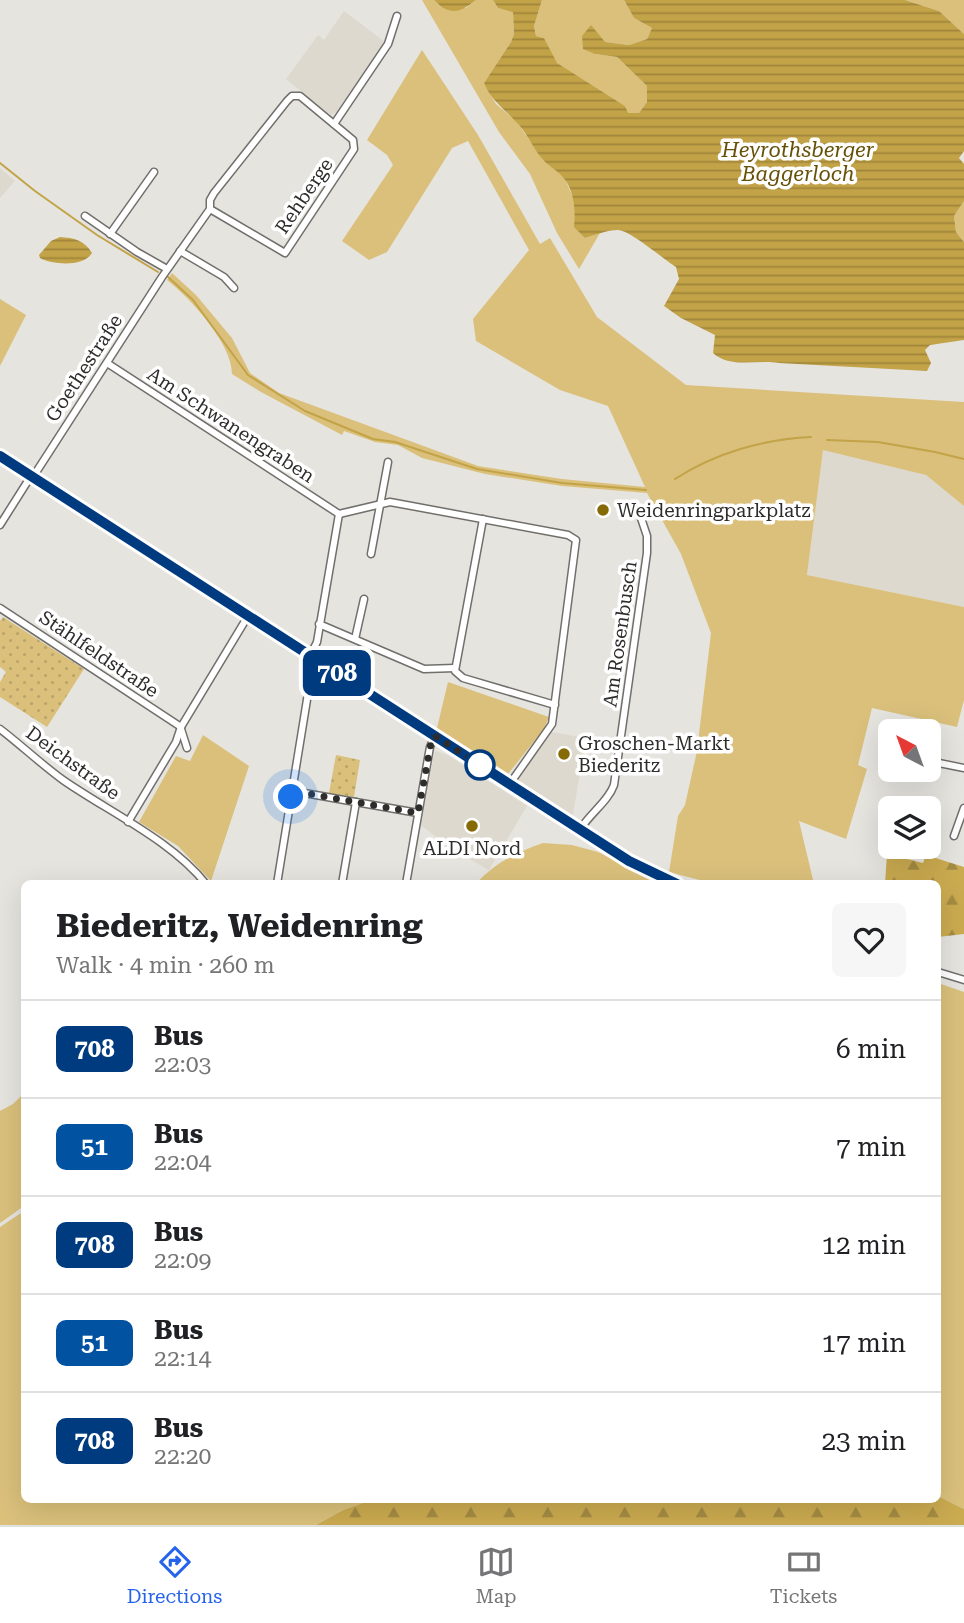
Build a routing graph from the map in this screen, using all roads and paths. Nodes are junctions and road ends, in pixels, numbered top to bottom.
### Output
1 (397, 16) dead end
2 (334, 124) junction
3 (154, 172) dead end
4 (210, 209) junction
5 (85, 216) dead end
6 (110, 234) junction
7 (180, 251) junction
8 (167, 269) junction
9 (162, 277) joint
10 (234, 288) dead end
11 (107, 363) junction
12 (0, 456) edge
13 (388, 462) dead end
14 (32, 477) junction
15 (380, 503) junction
16 (338, 514) junction
17 (640, 515) dead end
18 (483, 519) junction
19 (0, 525) edge
20 (371, 554) dead end
21 (364, 599) dead end
22 (0, 608) edge
23 (248, 616) junction
24 (319, 624) junction
25 (355, 639) junction
26 (310, 656) junction
27 (317, 661) junction
28 (455, 668) junction
29 (555, 705) junction
30 (181, 727) junction
31 (0, 729) edge
32 (435, 736) junction
33 (187, 748) dead end
34 (942, 764) edge
35 (964, 768) edge
36 (509, 785) junction
37 (293, 791) junction
38 (356, 802) junction
39 (964, 808) edge
40 (418, 813) junction
41 (128, 822) junction
42 (580, 830) junction
43 (954, 836) dead end
44 (202, 880) edge
45 (278, 880) edge
46 (343, 880) edge
47 (407, 880) edge
48 (668, 880) edge
49 (941, 973) edge
50 (964, 980) edge

1 - 2 street
2 - 4 street, Rehberge
2 - 4 street, Rehberge
3 - 6 street
4 - 7 street, Rehberge
5 - 6 street
6 - 8 street
7 - 8 street, Rehberge
7 - 10 street
8 - 9 street, Rehberge
9 - 11 street, Goethestraße
11 - 14 street, Goethestraße
11 - 16 street, Am Schwanengraben
12 - 14 street
13 - 15 street
14 - 19 street, Goethestraße
14 - 23 street
15 - 16 street
15 - 18 street
15 - 20 street
16 - 24 street
17 - 42 street, Am Rosenbusch
18 - 28 street
18 - 29 street
21 - 25 street
22 - 30 street, Stählfeldstraße
23 - 26 street
23 - 30 street, Deichstraße
24 - 25 street
24 - 26 street
25 - 28 street
26 - 27 street
27 - 32 street
27 - 37 street
28 - 29 street
29 - 36 street
30 - 33 street
30 - 41 street, Deichstraße
31 - 41 street, Deichstraße
32 - 36 street
32 - 40 street
34 - 35 street
36 - 42 street
37 - 38 street
37 - 45 street
38 - 40 street
38 - 46 street
39 - 43 street
40 - 47 street
41 - 44 street, Deichstraße
42 - 48 street
49 - 50 street

